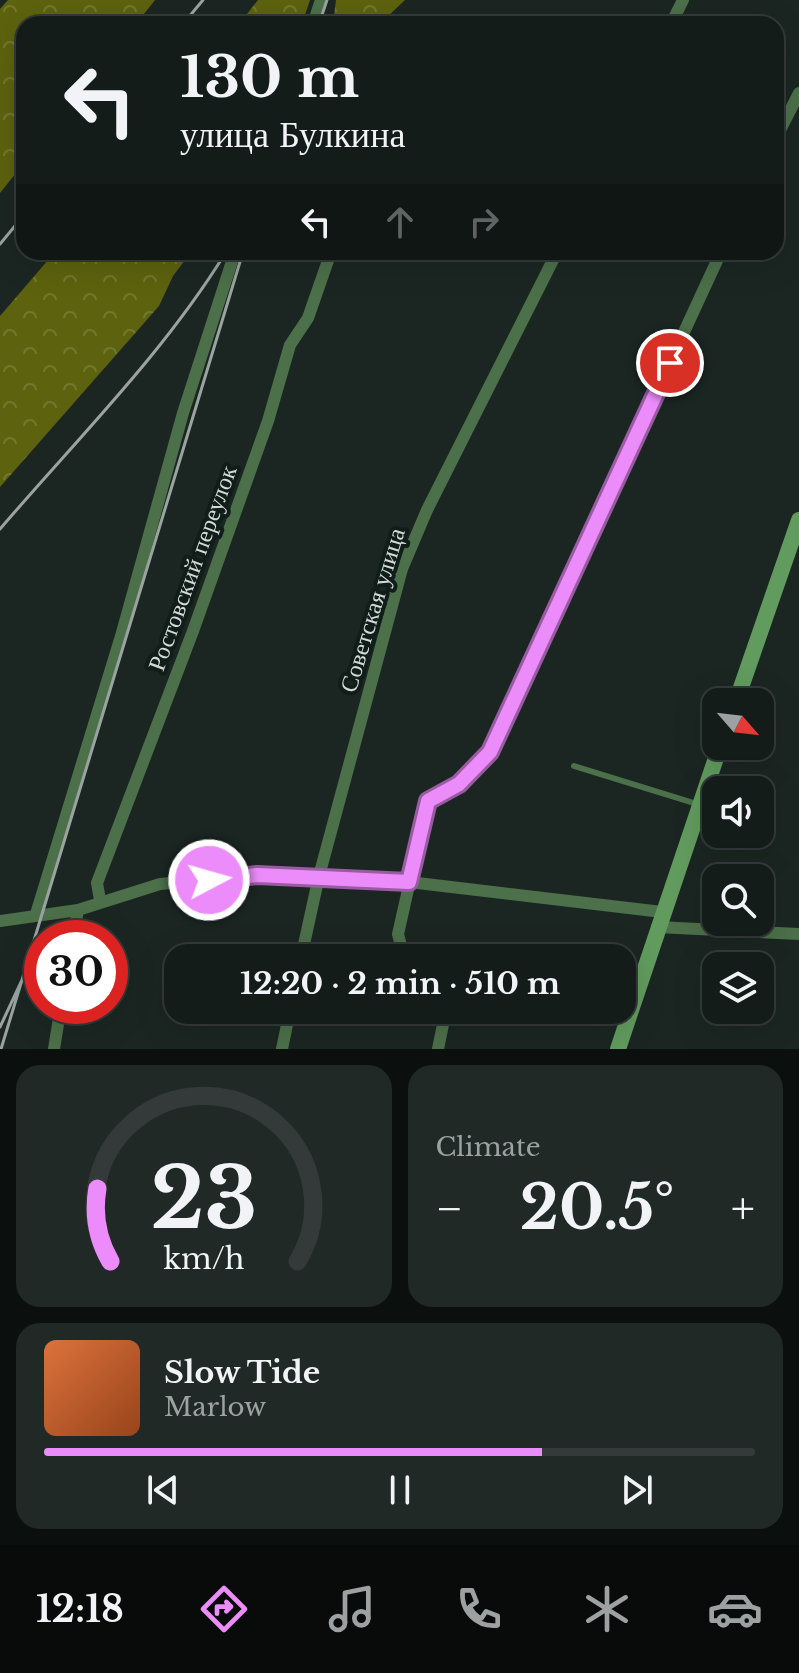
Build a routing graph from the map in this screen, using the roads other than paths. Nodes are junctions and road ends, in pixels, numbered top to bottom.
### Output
1 (799, 93) edge
2 (784, 122) edge
3 (232, 260) edge
4 (328, 260) edge
5 (553, 260) edge
6 (717, 260) edge
7 (799, 520) edge
8 (741, 688) edge
9 (715, 760) edge
10 (574, 766) dead end
11 (700, 805) junction
12 (319, 876) junction
13 (409, 882) junction
14 (100, 900) junction
15 (78, 910) junction
16 (36, 914) junction
17 (76, 920) edge
18 (659, 920) junction
19 (0, 921) edge
20 (799, 934) edge
21 (304, 944) edge
22 (400, 944) edge
23 (58, 1024) edge
24 (287, 1024) edge
25 (443, 1024) edge
26 (54, 1049) edge
27 (282, 1049) edge
28 (438, 1049) edge
29 (618, 1049) edge

1 - 2 street
3 - 16 street
4 - 14 street, Ростовский переулок
5 - 12 street, Советская улица
6 - 13 street
7 - 8 main road
9 - 11 main road
10 - 11 lane
11 - 18 main road
12 - 13 street
12 - 14 street
12 - 21 street, Советская улица
13 - 18 street
13 - 22 street
14 - 15 street
15 - 16 street
15 - 17 street
16 - 19 street
18 - 20 street
18 - 29 main road
23 - 26 street
24 - 27 street
25 - 28 street

